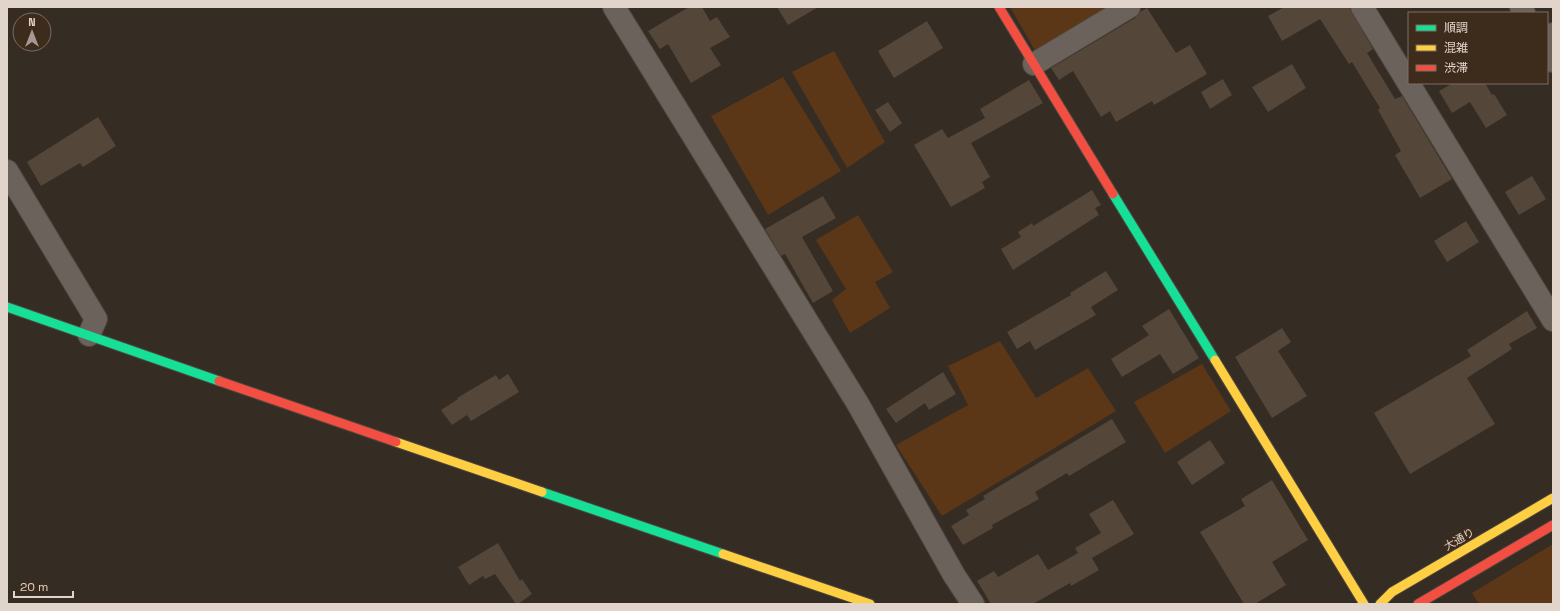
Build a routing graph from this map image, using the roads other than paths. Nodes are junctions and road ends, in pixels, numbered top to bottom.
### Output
1 (614, 7) edge
2 (999, 7) edge
3 (1129, 7) edge
4 (1362, 7) edge
5 (1034, 64) junction
6 (1408, 82) edge
7 (1409, 84) edge
8 (7, 171) edge
9 (7, 307) edge
10 (1553, 320) edge
11 (89, 335) junction
12 (1553, 498) edge
13 (1553, 525) edge
14 (870, 604) edge
15 (973, 604) edge
16 (1364, 604) edge
17 (1380, 604) edge
18 (1418, 604) edge

1 - 15 street
2 - 5 street
3 - 5 street
4 - 6 street
5 - 16 street
7 - 10 street
8 - 11 street
9 - 11 street
11 - 14 street
12 - 17 street, 大通り
13 - 18 street

